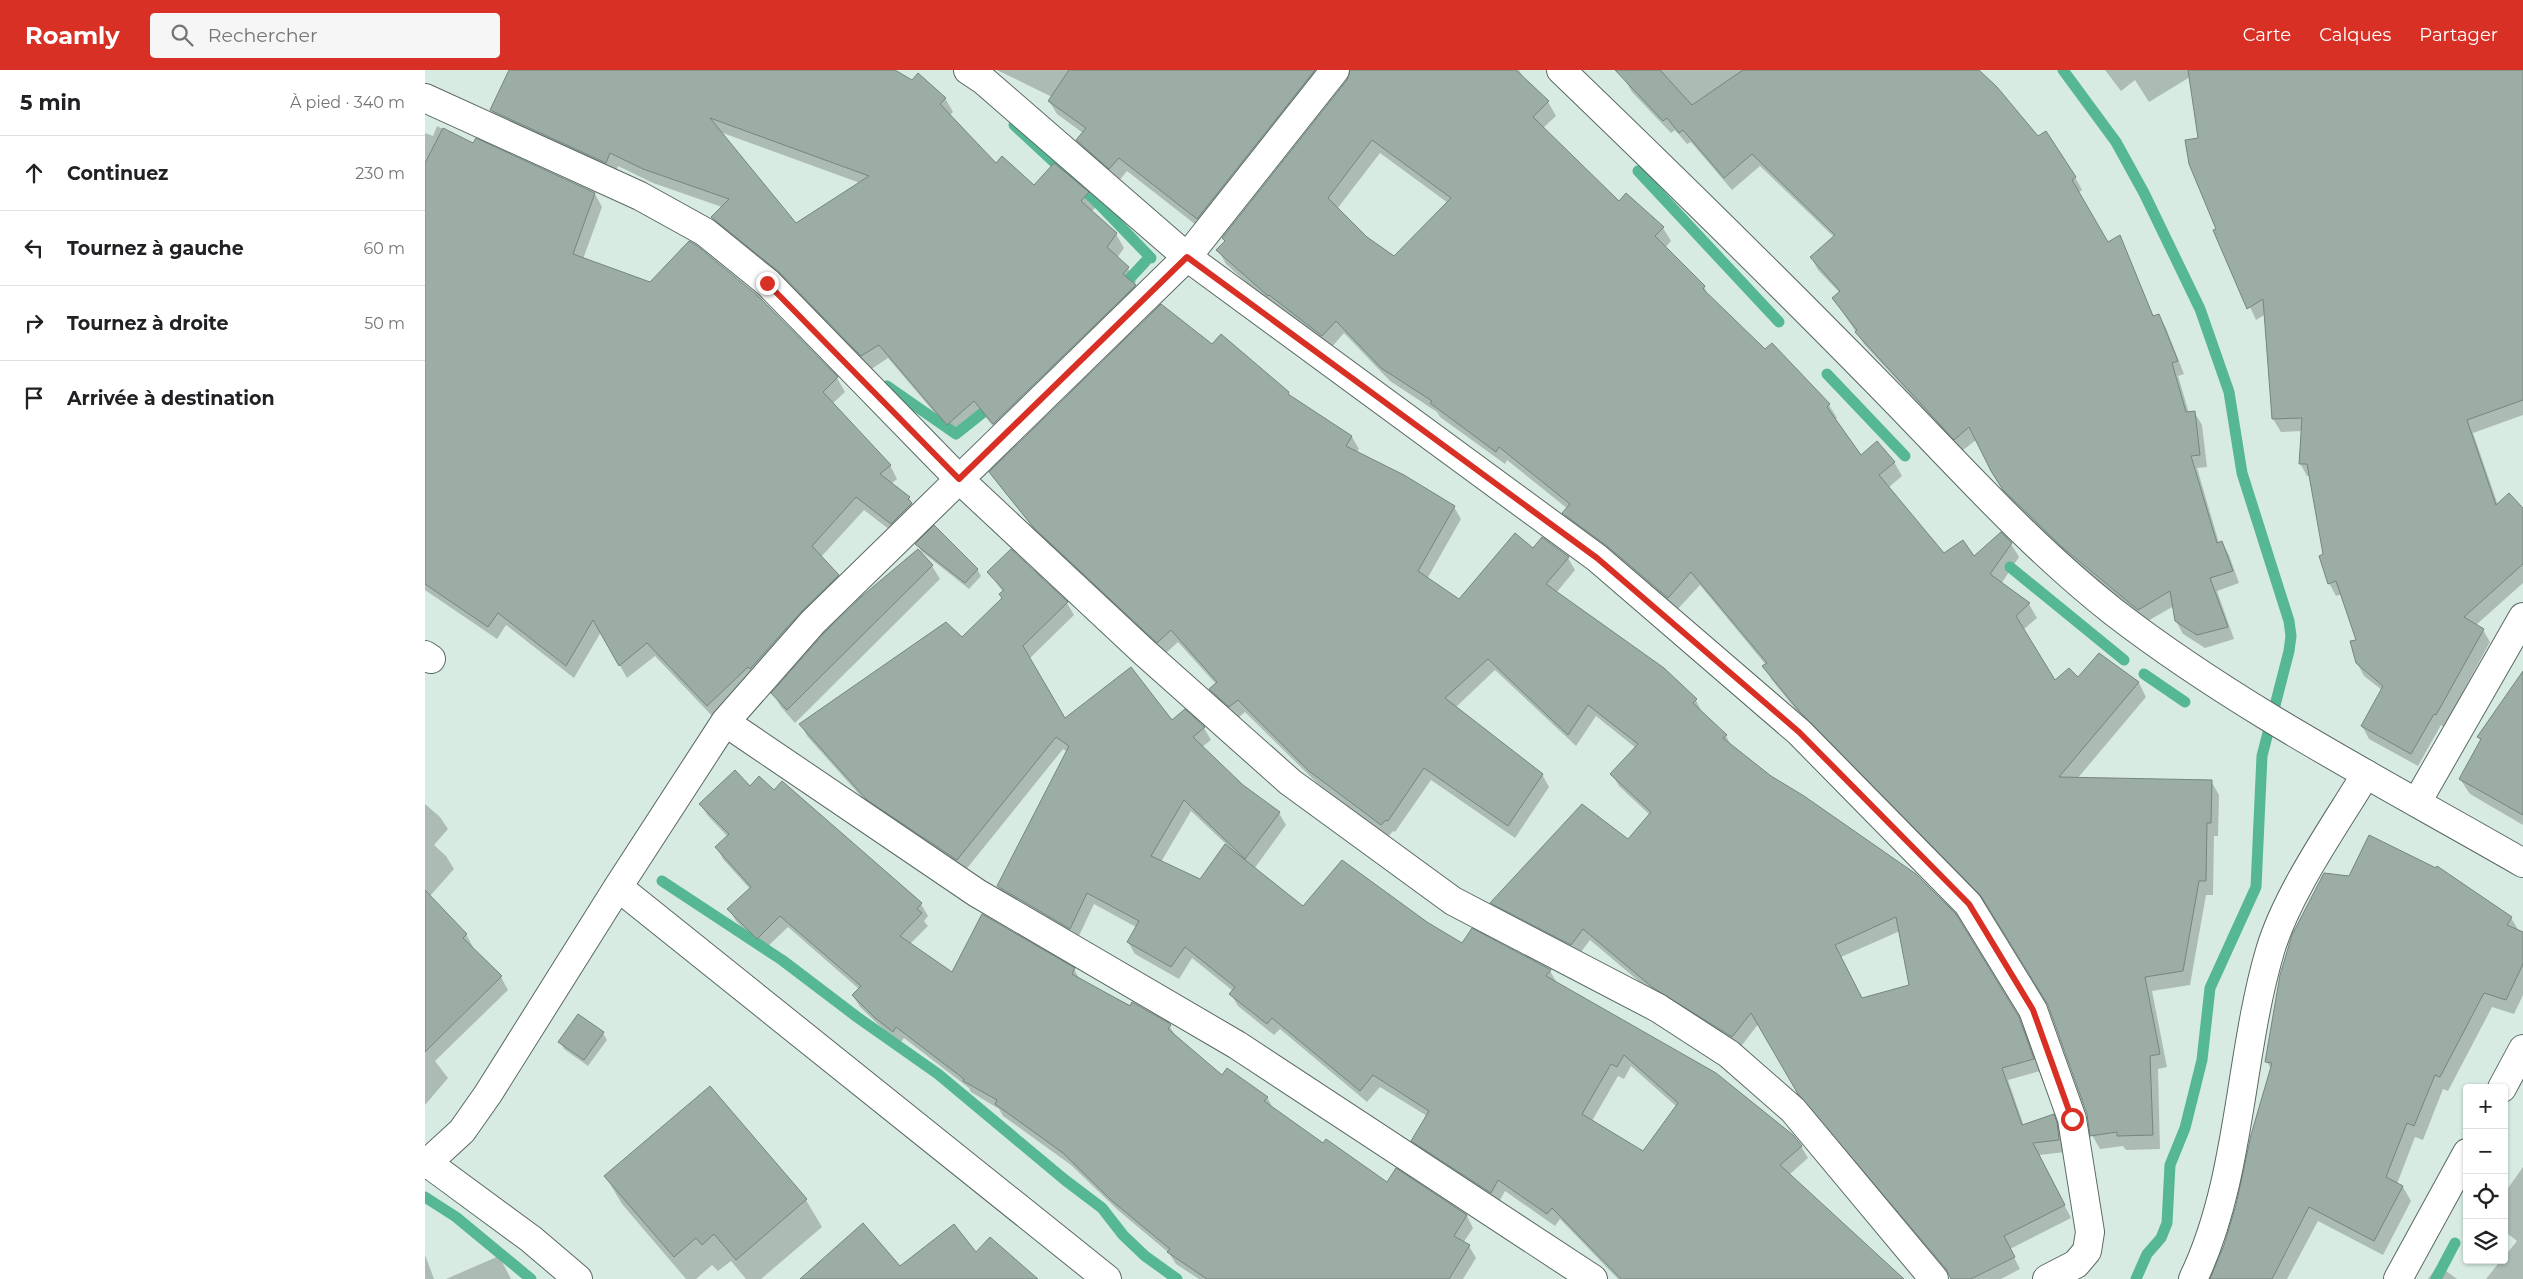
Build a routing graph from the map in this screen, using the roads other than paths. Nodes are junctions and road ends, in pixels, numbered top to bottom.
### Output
1 (968, 70) edge
2 (1335, 70) edge
3 (1561, 70) edge
4 (425, 98) edge
5 (1187, 257) junction
6 (959, 479) junction
7 (2523, 617) edge
8 (725, 722) junction
9 (2355, 768) junction
10 (2417, 802) junction
11 (2523, 864) edge
12 (617, 887) junction
13 (2523, 1049) edge
14 (2504, 1084) edge
15 (2463, 1160) edge
16 (426, 1163) edge
17 (578, 1279) edge
18 (1107, 1279) edge
19 (1593, 1279) edge
20 (1934, 1279) edge
21 (2047, 1279) edge
22 (2193, 1279) edge
23 (2398, 1279) edge

1 - 5 street
2 - 5 street
3 - 9 street
4 - 6 street
5 - 6 street
5 - 21 street
6 - 8 street
6 - 20 street
7 - 10 street
8 - 12 street
8 - 19 street
9 - 10 street
9 - 22 street
10 - 11 street
12 - 16 street
12 - 18 street
13 - 14 street
15 - 23 street
16 - 17 street

